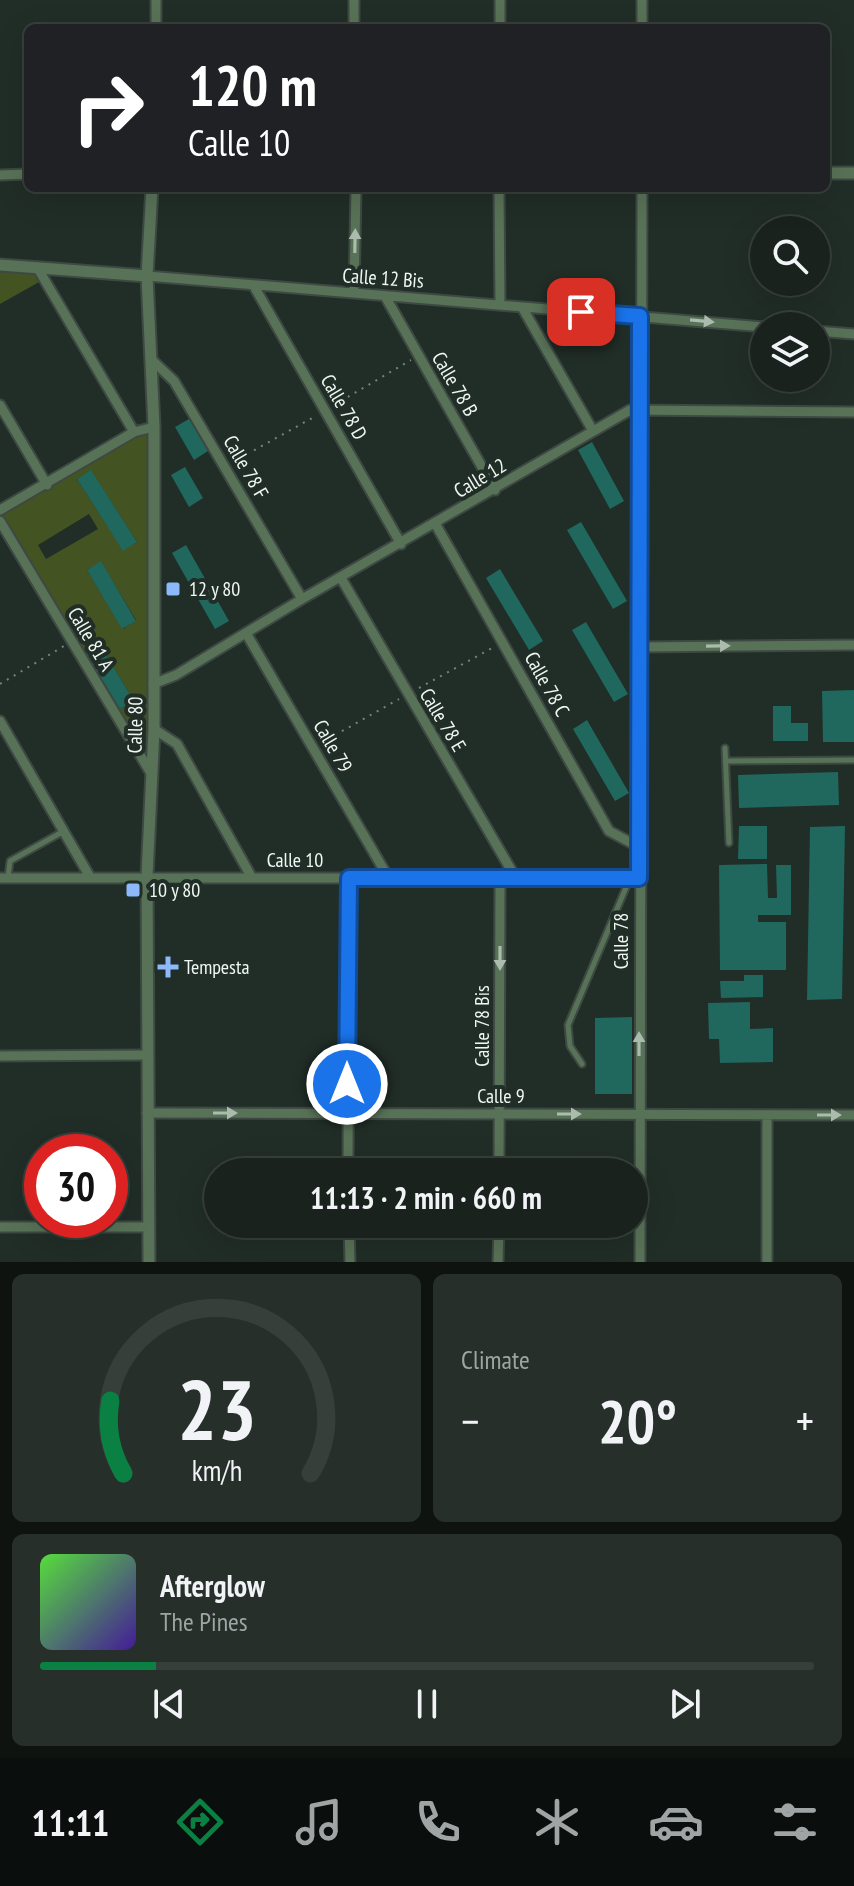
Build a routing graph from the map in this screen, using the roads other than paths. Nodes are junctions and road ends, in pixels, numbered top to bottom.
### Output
1 (156, 0) edge
2 (354, 0) edge
3 (500, 0) edge
4 (642, 0) edge
5 (156, 24) edge
6 (354, 24) edge
7 (500, 24) edge
8 (642, 24) edge
9 (830, 173) edge
10 (854, 173) edge
11 (24, 174) edge
12 (0, 175) edge
13 (152, 192) edge
14 (356, 192) edge
15 (499, 192) edge
16 (642, 192) edge
17 (0, 265) edge
18 (37, 267) junction
19 (147, 276) junction
20 (255, 288) junction
21 (354, 293) junction
22 (385, 296) junction
23 (500, 305) junction
24 (522, 307) junction
25 (640, 316) junction
26 (750, 326) edge
27 (830, 332) edge
28 (854, 334) edge
29 (152, 360) junction
30 (0, 405) edge
31 (639, 409) junction
32 (854, 412) edge
33 (154, 427) junction
34 (593, 431) junction
35 (134, 432) junction
36 (47, 485) junction
37 (495, 490) junction
38 (0, 510) edge
39 (0, 521) edge
40 (436, 525) junction
41 (401, 544) junction
42 (341, 578) junction
43 (302, 599) junction
44 (246, 633) junction
45 (854, 645) edge
46 (640, 647) junction
47 (153, 684) junction
48 (0, 721) edge
49 (154, 729) junction
50 (725, 748) dead end
51 (854, 760) edge
52 (726, 761) junction
53 (152, 775) junction
54 (64, 831) junction
55 (729, 843) dead end
56 (639, 847) junction
57 (147, 876) junction
58 (90, 877) junction
59 (388, 877) junction
60 (4, 878) edge
61 (252, 878) junction
62 (349, 878) junction
63 (635, 878) junction
64 (500, 880) junction
65 (517, 880) junction
66 (147, 1055) junction
67 (0, 1056) edge
68 (582, 1064) dead end
69 (147, 1113) junction
70 (347, 1113) junction
71 (500, 1114) junction
72 (639, 1114) junction
73 (767, 1115) junction
74 (854, 1115) edge
75 (348, 1158) edge
76 (499, 1158) edge
77 (0, 1227) edge
78 (149, 1227) junction
79 (349, 1238) edge
80 (499, 1238) edge
81 (149, 1262) edge
82 (350, 1262) edge
83 (498, 1262) edge
84 (640, 1262) edge
85 (767, 1262) edge

1 - 5 street
2 - 6 street
3 - 7 street
4 - 8 street
9 - 10 street
11 - 12 street
13 - 19 street, Calle 80
21 -> 14 street
15 - 23 street
16 - 25 street, Calle 78
17 - 18 street, Calle 12 Bis
18 - 19 street, Calle 12 Bis
18 - 35 street
19 - 20 street, Calle 12 Bis
19 - 29 street, Calle 80
20 - 21 street, Calle 12 Bis
20 - 41 street, Calle 78 D
21 - 22 street, Calle 12 Bis
22 - 23 street, Calle 12 Bis
22 - 37 street, Calle 78 B
23 - 24 street, Calle 12 Bis
24 - 25 street, Calle 12 Bis
24 - 34 street
25 -> 26 street, Calle 12 Bis
25 - 31 street, Calle 78
27 - 28 street
29 - 33 street, Calle 80
29 - 43 street, Calle 78 F
30 - 36 street
31 - 32 street, Calle 12
31 - 34 street, Calle 12
31 - 46 street, Calle 78
33 - 35 street
33 - 47 street, Calle 80
34 - 37 street, Calle 12
35 - 36 street
36 - 38 street
37 - 40 street, Calle 12
39 - 53 street, Calle 81 A
40 - 41 street, Calle 12
40 - 56 street, Calle 78 C
41 - 42 street, Calle 12
42 - 43 street, Calle 12
42 - 65 street, Calle 78 E
43 - 44 street, Calle 12
44 - 47 street, Calle 12
44 - 59 street, Calle 79
46 -> 45 street
46 - 56 street, Calle 78
47 - 49 street, Calle 80
48 - 54 street
49 - 53 street, Calle 80
49 - 61 street
50 - 52 lane
51 - 52 lane
52 - 55 lane
53 - 57 street, Calle 80
54 - 58 street
54 - 60 lane
56 - 63 street, Calle 78
57 - 58 street, Calle 10
57 - 61 street, Calle 10
57 - 66 street, Calle 80
58 - 60 street, Calle 10
59 - 62 street, Calle 10
59 - 64 street, Calle 10
61 - 62 street, Calle 10
62 - 70 street
63 - 65 street, Calle 10
63 - 68 lane
72 -> 63 street, Calle 78
64 - 65 street, Calle 10
64 -> 71 street, Calle 78 Bis
66 - 67 street
66 - 69 street, Calle 80
69 -> 70 street, Calle 9
69 - 78 street, Calle 80
70 - 71 street, Calle 9
70 - 75 street
71 -> 72 street, Calle 9
71 - 76 street, Calle 78 Bis
72 - 73 street, Calle 9
72 - 84 street, Calle 78
73 -> 74 street, Calle 9
73 - 85 street
77 - 78 street
78 - 81 street, Calle 80
79 - 82 street
80 - 83 street

